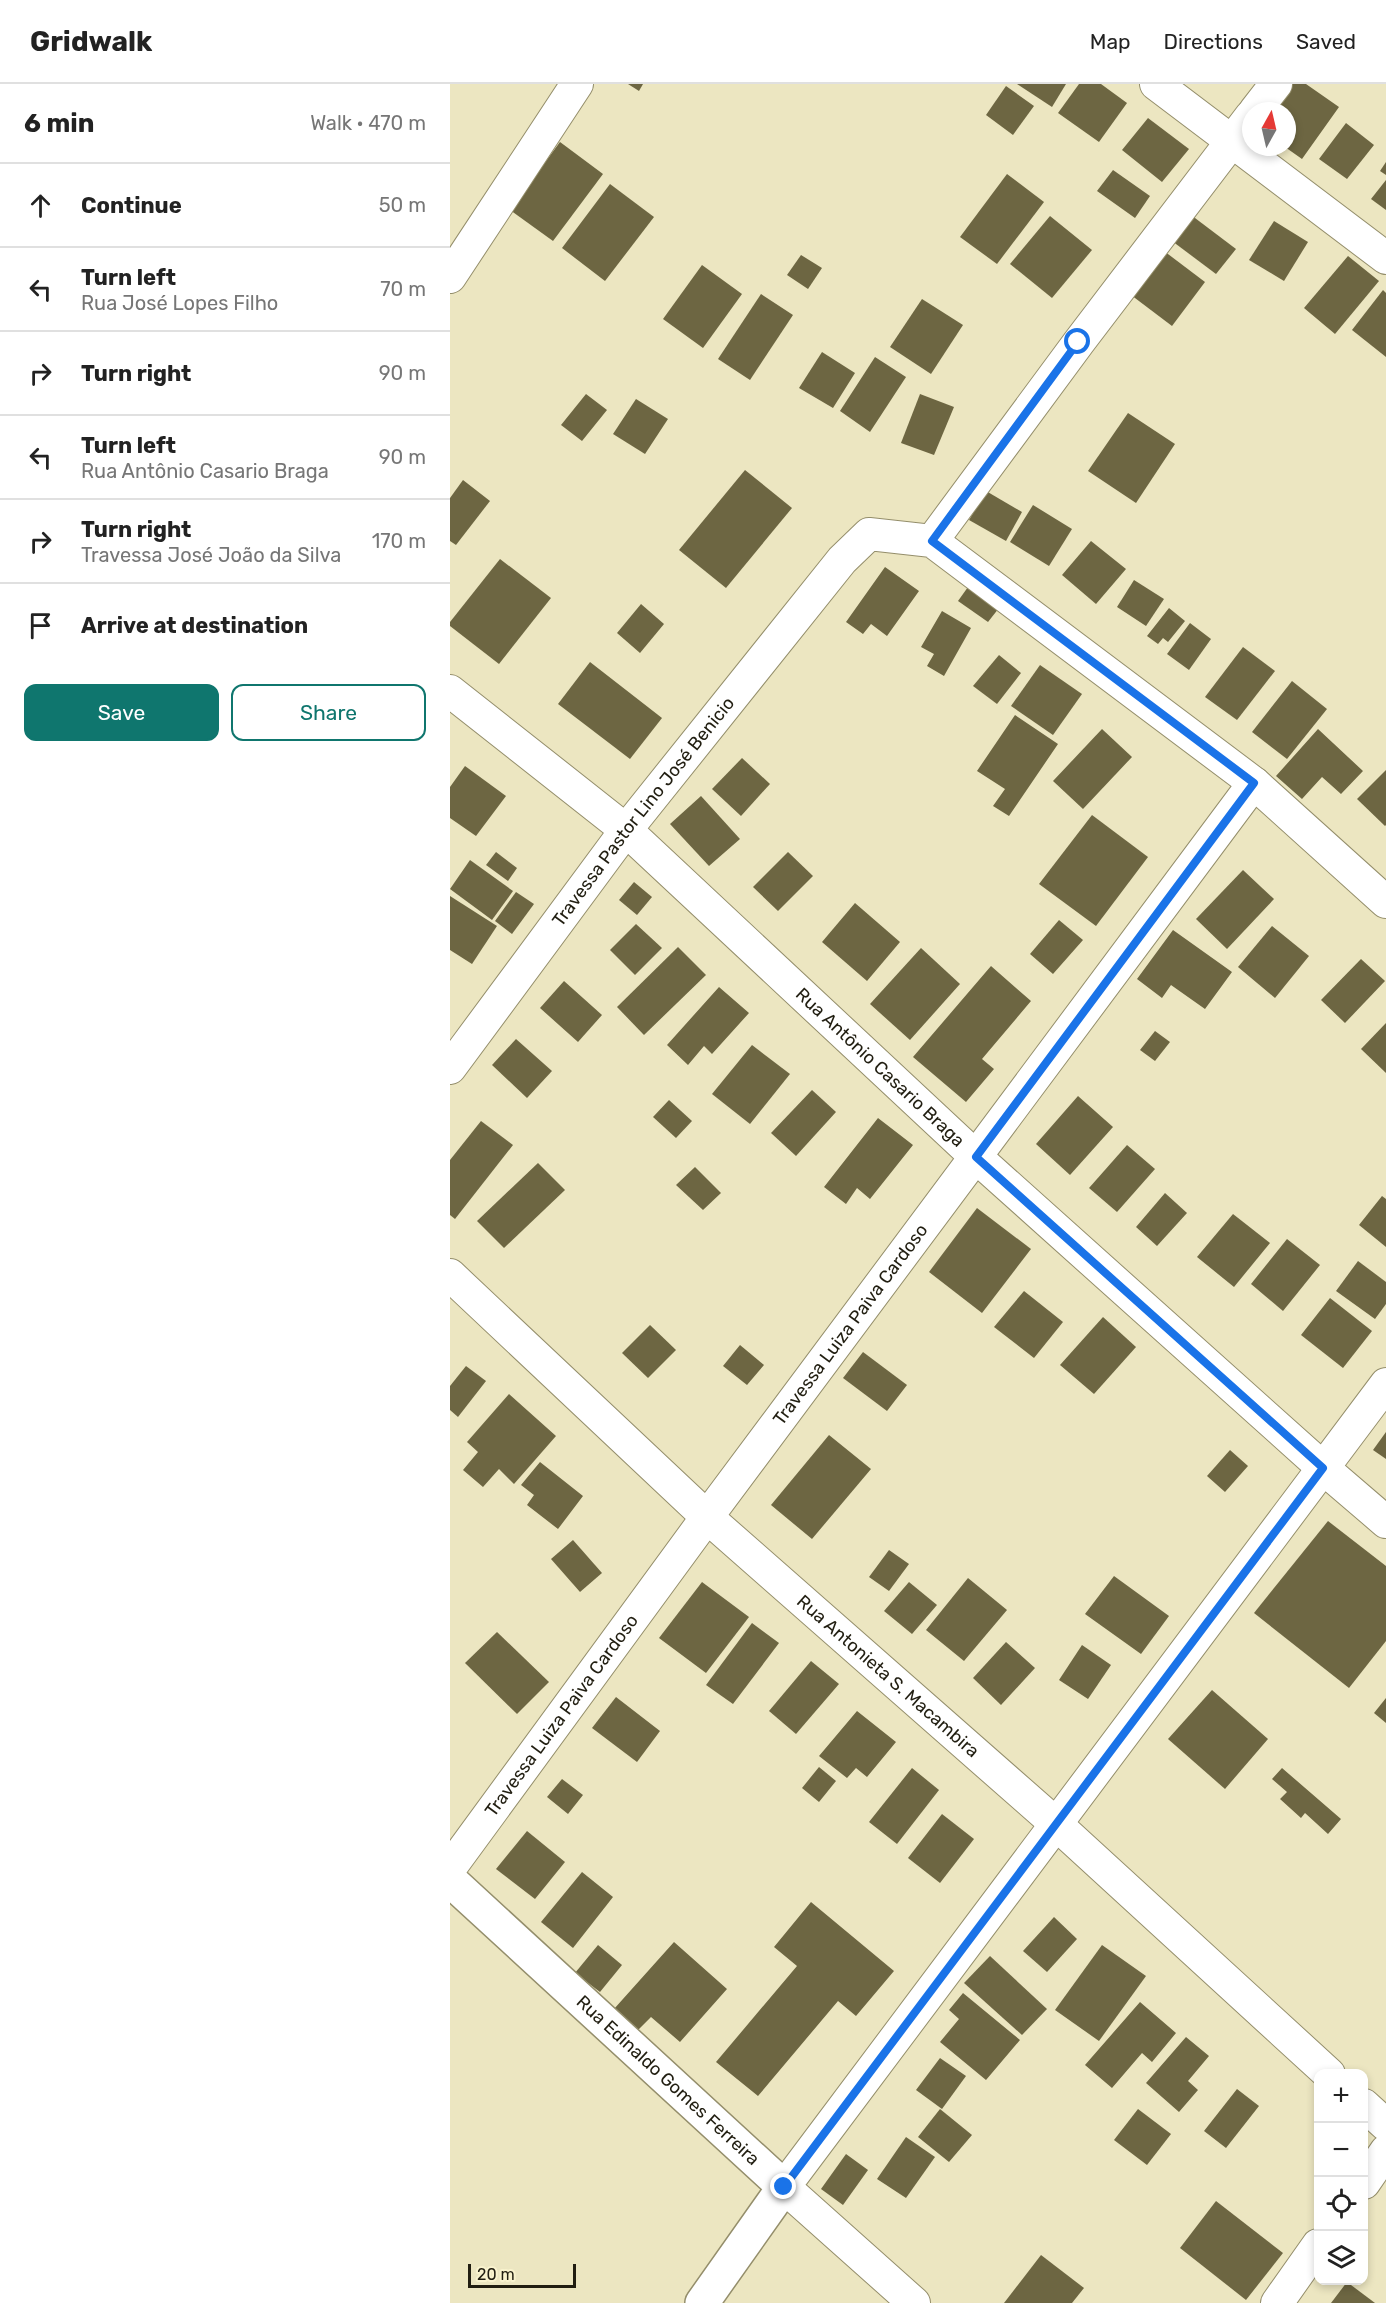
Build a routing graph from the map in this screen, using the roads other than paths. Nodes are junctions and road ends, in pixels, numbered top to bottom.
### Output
1 (577, 84) edge
2 (1156, 84) edge
3 (1276, 84) edge
4 (1262, 102) edge
5 (1242, 128) edge
6 (1232, 141) junction
7 (1386, 258) edge
8 (450, 277) edge
9 (932, 541) junction
10 (450, 691) edge
11 (1254, 783) junction
12 (626, 830) junction
13 (1386, 902) edge
14 (450, 1068) edge
15 (976, 1157) junction
16 (450, 1275) edge
17 (1386, 1384) edge
18 (1323, 1468) junction
19 (707, 1517) junction
20 (1386, 1522) edge
21 (1055, 1823) junction
22 (450, 1868) edge
23 (450, 1880) edge
24 (1325, 2069) edge
25 (1368, 2109) edge
26 (1386, 2125) edge
27 (1386, 2151) edge
28 (1368, 2177) edge
29 (784, 2187) junction
30 (1314, 2251) edge
31 (702, 2303) edge
32 (914, 2303) edge
33 (1277, 2303) edge

1 - 8 street
2 - 6 street
3 - 4 street
5 - 6 street
6 - 7 street
6 - 9 street
9 - 11 street
9 - 12 street, Travessa Pastor Lino José Benicio
10 - 12 street, Rua Antônio Casario Braga
11 - 13 street
11 - 15 street, Travessa Luiza Paiva Cardoso
12 - 14 street, Travessa Pastor Lino José Benicio
12 - 15 street, Rua Antônio Casario Braga
15 - 18 street, Rua Antônio Casario Braga
15 - 19 street, Travessa Luiza Paiva Cardoso
16 - 19 street, Rua Antonieta S. Macambira
17 - 18 street
18 - 20 street, Rua Antônio Casario Braga
18 - 21 street
19 - 21 street, Rua Antonieta S. Macambira
19 - 22 street, Travessa Luiza Paiva Cardoso
21 - 24 street, Rua Antonieta S. Macambira
21 - 29 street
23 - 29 street, Rua Edinaldo Gomes Ferreira
25 - 26 street
27 - 28 street
29 - 31 street
29 - 32 street, Rua Edinaldo Gomes Ferreira
30 - 33 street

